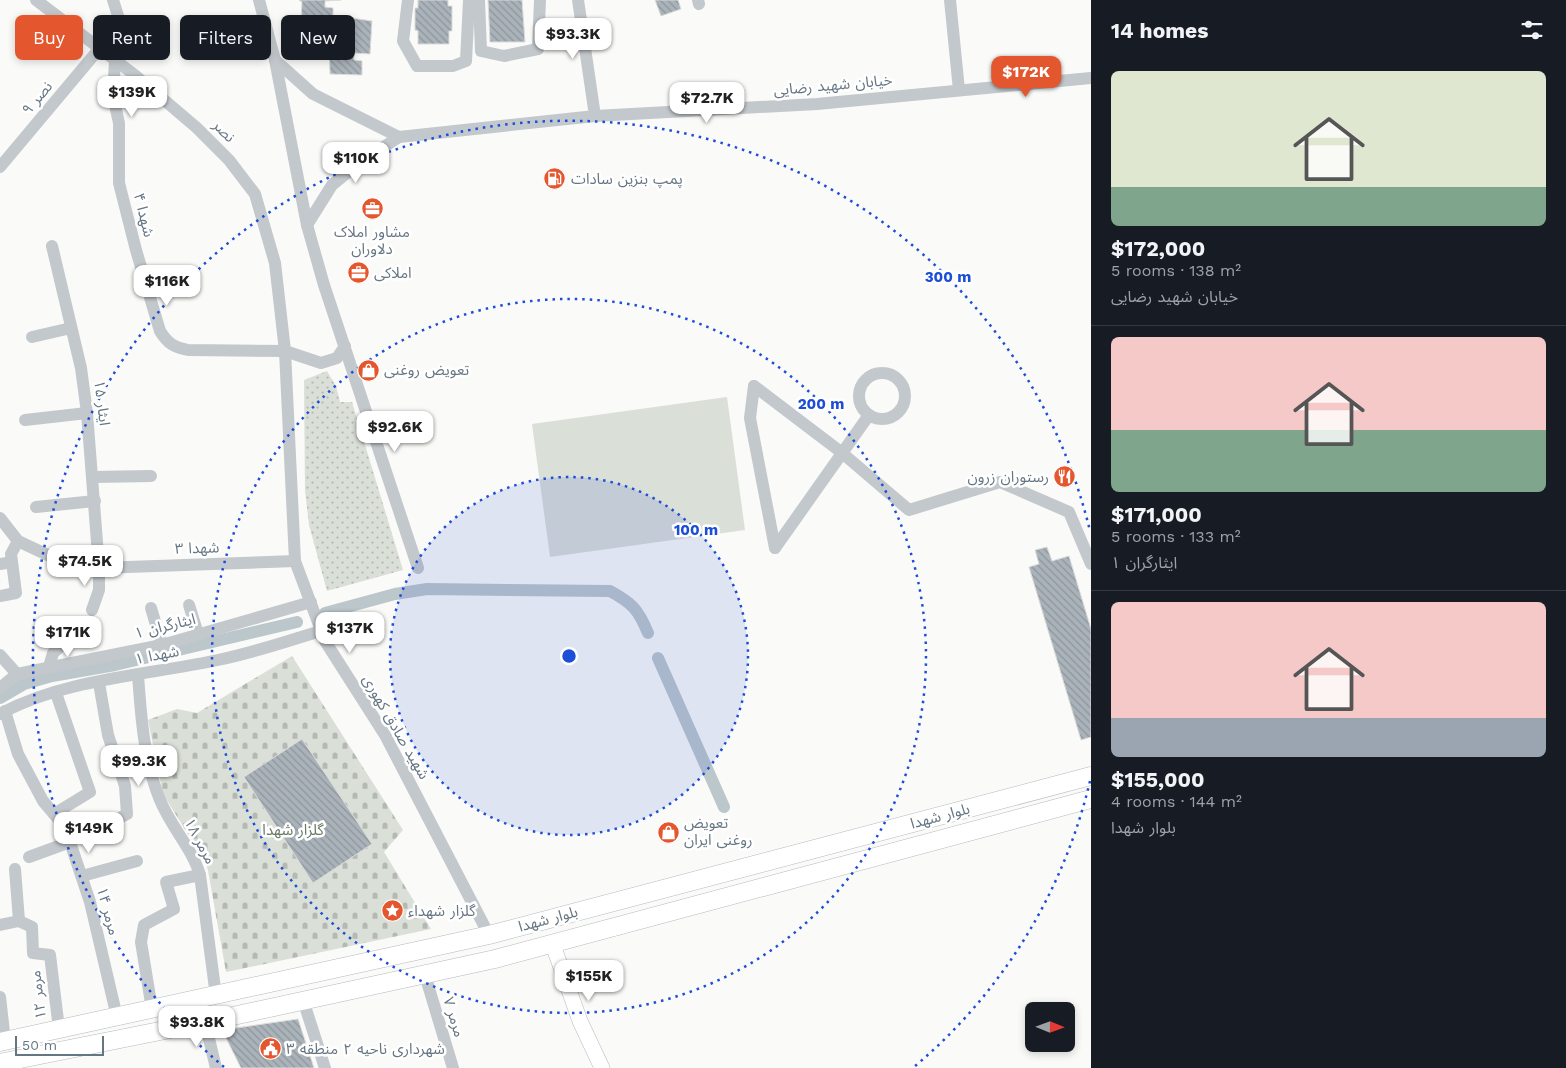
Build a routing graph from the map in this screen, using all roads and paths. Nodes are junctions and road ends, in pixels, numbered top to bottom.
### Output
1 (36, 0) edge
2 (113, 0) edge
3 (259, 0) edge
4 (408, 0) edge
5 (469, 0) edge
6 (479, 0) edge
7 (540, 0) edge
8 (578, 0) edge
9 (950, 0) edge
10 (118, 15) edge
11 (93, 44) edge
12 (93, 57) edge
13 (275, 60) junction
14 (115, 61) joint
15 (1091, 78) edge
16 (959, 90) junction
17 (595, 116) junction
18 (399, 137) junction
19 (0, 167) edge
20 (307, 224) junction
21 (52, 246) dead end
22 (71, 328) junction
23 (32, 338) dead end
24 (345, 346) junction
25 (285, 350) junction
26 (87, 414) junction
27 (869, 415) dead end
28 (25, 420) dead end
29 (841, 452) junction
30 (151, 476) dead end
31 (93, 477) junction
32 (95, 501) junction
33 (36, 508) dead end
34 (0, 518) edge
35 (18, 542) junction
36 (295, 561) junction
37 (6, 563) edge
38 (1091, 564) edge
39 (99, 568) junction
40 (418, 568) dead end
41 (0, 596) edge
42 (310, 602) junction
43 (189, 605) dead end
44 (151, 608) dead end
45 (92, 610) dead end
46 (322, 631) junction
47 (198, 634) junction
48 (71, 638) dead end
49 (162, 644) junction
50 (0, 655) edge
51 (49, 667) junction
52 (17, 674) junction
53 (138, 675) junction
54 (99, 683) junction
55 (0, 688) edge
56 (56, 693) junction
57 (2, 712) edge
58 (1091, 776) edge
59 (1010, 797) junction
60 (1091, 799) edge
61 (958, 811) junction
62 (54, 814) junction
63 (1016, 819) junction
64 (966, 832) junction
65 (69, 839) junction
66 (29, 857) dead end
67 (137, 861) dead end
68 (16, 869) dead end
69 (200, 875) junction
70 (82, 876) junction
71 (19, 921) junction
72 (0, 925) edge
73 (489, 934) junction
74 (553, 945) junction
75 (425, 975) junction
76 (216, 996) junction
77 (0, 997) edge
78 (303, 1000) junction
79 (152, 1009) junction
80 (117, 1016) junction
81 (205, 1022) junction
82 (59, 1029) junction
83 (3, 1041) edge
84 (0, 1063) edge
85 (216, 1068) edge
86 (325, 1068) edge
87 (453, 1068) edge
88 (602, 1068) edge

1 - 11 street, نصر
2 - 10 street
3 - 13 street
4 - 5 street
6 - 7 street
8 - 17 street
9 - 16 street
12 - 19 street, نصر ۹
13 - 18 street
13 - 20 street
14 - 25 street, نصر
14 - 25 street, شهدا ۴
15 - 16 street, خیابان شهید رضایی
16 - 17 street, خیابان شهید رضایی
17 - 18 street, خیابان شهید رضایی
18 - 20 street, خیابان شهید رضایی
20 - 24 street
21 - 22 street, ایثار ۱۵
22 - 23 street
22 - 26 street, ایثار ۱۵
24 - 25 street, شهدا ۴
24 - 40 street
25 - 36 street, شهید صادق کهوری
26 - 28 street
26 - 31 street, ایثار ۱۵
27 - 29 street
29 - 29 street
29 - 38 street
30 - 31 street
31 - 32 street, ایثار ۱۵
32 - 33 street
32 - 39 street, ایثار ۱۵
34 - 35 street
35 - 37 street
35 - 39 street, شهدا ۳
36 - 39 street, شهدا ۳
36 - 42 street, شهید صادق کهوری
37 - 41 street
39 - 45 street, ایثار ۱۵
42 - 46 street, شهید صادق کهوری
42 - 47 street, ایثارگران ۱
43 - 47 street
44 - 49 street
46 - 53 street, شهدا ۱
46 - 73 street, شهید صادق کهوری
47 - 49 street, ایثارگران ۱
48 - 51 street
49 - 51 street, ایثارگران ۱
50 - 52 street
51 - 52 street, ایثارگران ۱
52 - 55 street, ایثارگران ۱
53 - 54 street, شهدا ۱
53 - 69 street, مرمر ۱۸
54 - 56 street, شهدا ۱
54 - 65 street
56 - 57 street, شهدا ۱
56 - 62 street
57 - 62 street, مرمر ۱۴
58 - 59 highway, بلوار شهدا
59 - 61 highway, بلوار شهدا
59 - 63 highway
60 - 63 highway, بلوار شهدا
61 - 64 highway
61 - 73 highway, بلوار شهدا
62 - 65 street, مرمر ۱۴
63 - 64 highway, بلوار شهدا
64 - 74 highway, بلوار شهدا
65 - 66 street
65 - 70 street, مرمر ۱۴
67 - 70 street
68 - 71 street
69 - 76 street, مرمر ۱۸
69 - 79 street
70 - 80 street, مرمر ۱۴
71 - 72 street
71 - 82 street, مرمر ۱۲
73 - 76 highway, بلوار شهدا
74 - 75 highway, بلوار شهدا
74 - 88 main road
75 - 78 highway, بلوار شهدا
75 - 87 street, مرمر ۷
76 - 79 highway, بلوار شهدا
77 - 83 street
78 - 81 highway, بلوار شهدا
78 - 86 street
79 - 80 highway, بلوار شهدا
80 - 82 highway, بلوار شهدا
81 - 84 highway, بلوار شهدا
81 - 85 street
82 - 83 highway, بلوار شهدا

